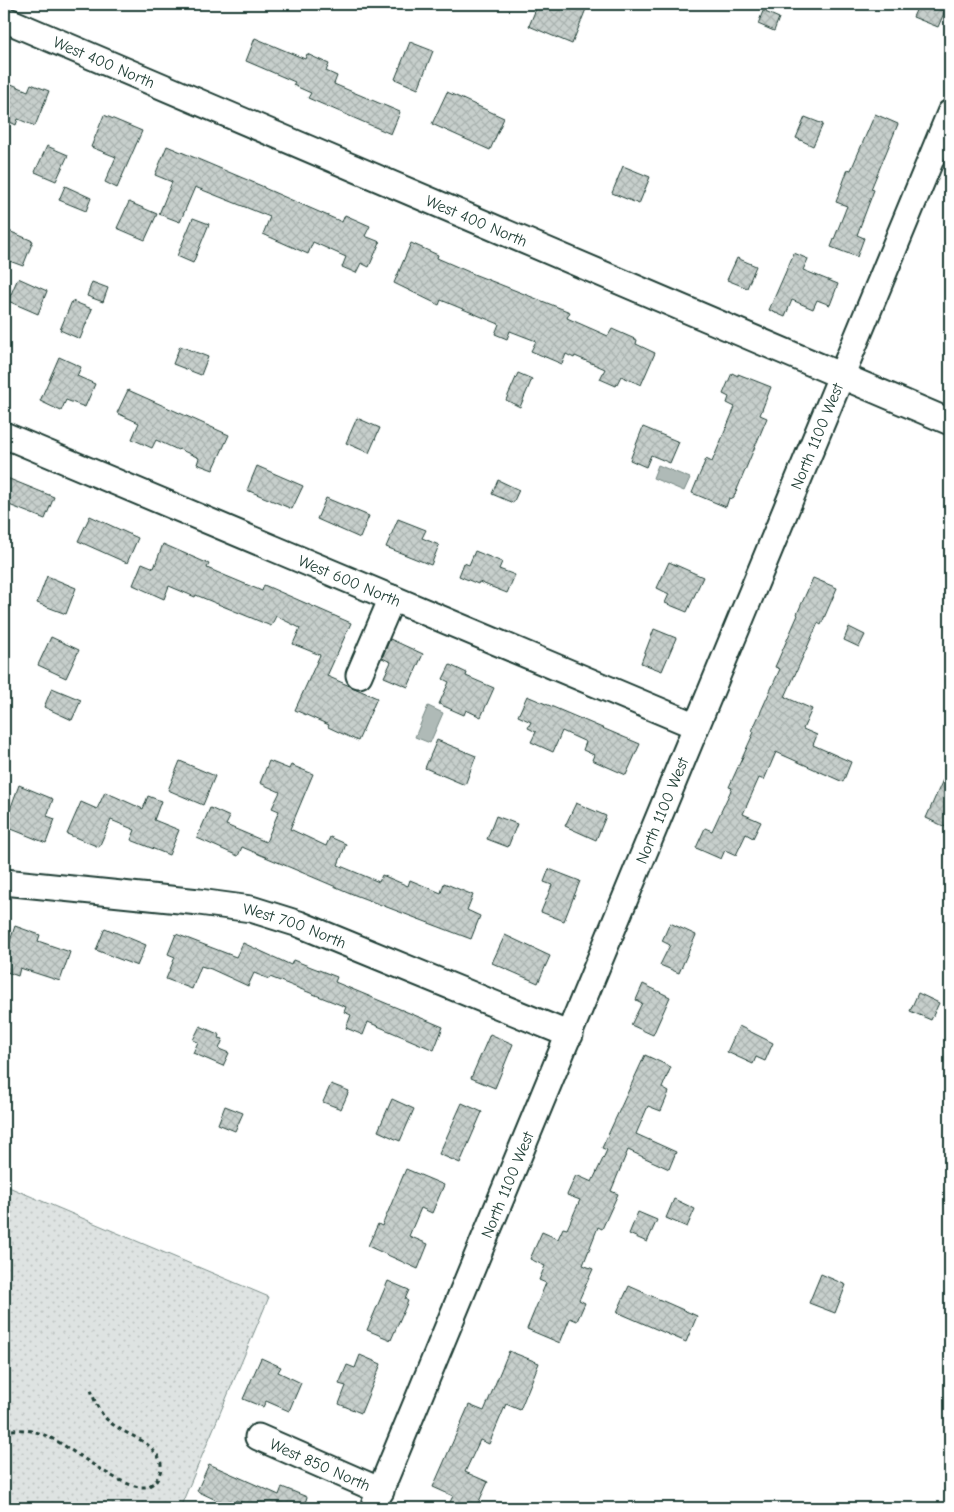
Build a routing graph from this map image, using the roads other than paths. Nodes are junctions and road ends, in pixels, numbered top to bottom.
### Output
1 (4, 19) edge
2 (950, 114) edge
3 (841, 376) junction
4 (950, 422) edge
5 (4, 435) edge
6 (392, 598) junction
7 (359, 676) dead end
8 (696, 726) junction
9 (4, 882) edge
10 (570, 1035) junction
11 (258, 1437) dead end
12 (377, 1499) edge

1 - 3 street, West 400 North
2 - 3 street, North 1100 West
3 - 4 street, West 400 North
3 - 8 street, North 1100 West
5 - 6 street, West 600 North
6 - 7 street
6 - 8 street, West 600 North
8 - 10 street, North 1100 West
9 - 10 street, West 700 North
10 - 12 street, North 1100 West
11 - 12 street, West 850 North

